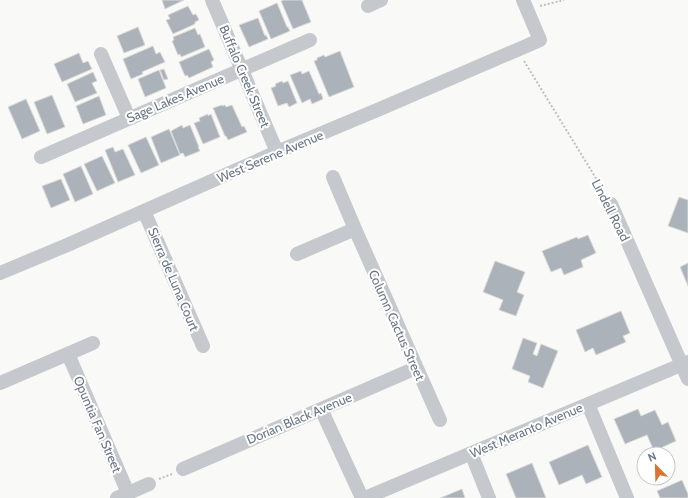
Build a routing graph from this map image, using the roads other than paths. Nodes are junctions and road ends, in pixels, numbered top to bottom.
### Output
1 (212, 0) edge
2 (525, 5) edge
3 (310, 40) dead end
4 (102, 54) dead end
5 (242, 70) junction
6 (129, 118) junction
7 (277, 152) junction
8 (41, 157) dead end
9 (333, 177) dead end
10 (611, 204) road end
11 (144, 211) junction
12 (354, 229) junction
13 (297, 254) dead end
14 (0, 273) edge
15 (93, 343) dead end
16 (203, 346) dead end
17 (68, 354) junction
18 (685, 364) edge
19 (416, 368) junction
20 (688, 379) edge
21 (0, 383) edge
22 (588, 404) junction
23 (321, 409) junction
24 (440, 420) dead end
25 (471, 453) junction
26 (183, 469) road end
27 (149, 484) road end
28 (122, 496) edge
29 (362, 498) edge
30 (365, 498) edge
31 (489, 498) edge
32 (627, 498) edge

1 - 5 street, Buffalo Creek Street
2 - 7 street, West Serene Avenue
3 - 5 street, Sage Lakes Avenue
4 - 6 street
5 - 6 street, Sage Lakes Avenue
5 - 7 street, Buffalo Creek Street
6 - 8 street, Sage Lakes Avenue
7 - 11 street, West Serene Avenue
9 - 12 street, Column Cactus Street
10 - 18 street, Lindell Road
11 - 14 street, West Serene Avenue
11 - 16 street, Sierra de Luna Court
12 - 13 street
12 - 19 street, Column Cactus Street
15 - 17 street
17 - 21 street
17 - 28 street, Opuntia Fan Street
18 - 20 street, Lindell Road
18 - 22 street, West Meranto Avenue
19 - 23 street, Dorian Black Avenue
19 - 24 street, Column Cactus Street
22 - 25 street, West Meranto Avenue
22 - 32 street
23 - 26 street, Dorian Black Avenue
23 - 29 street
25 - 30 street, West Meranto Avenue
25 - 31 street
27 - 28 street

